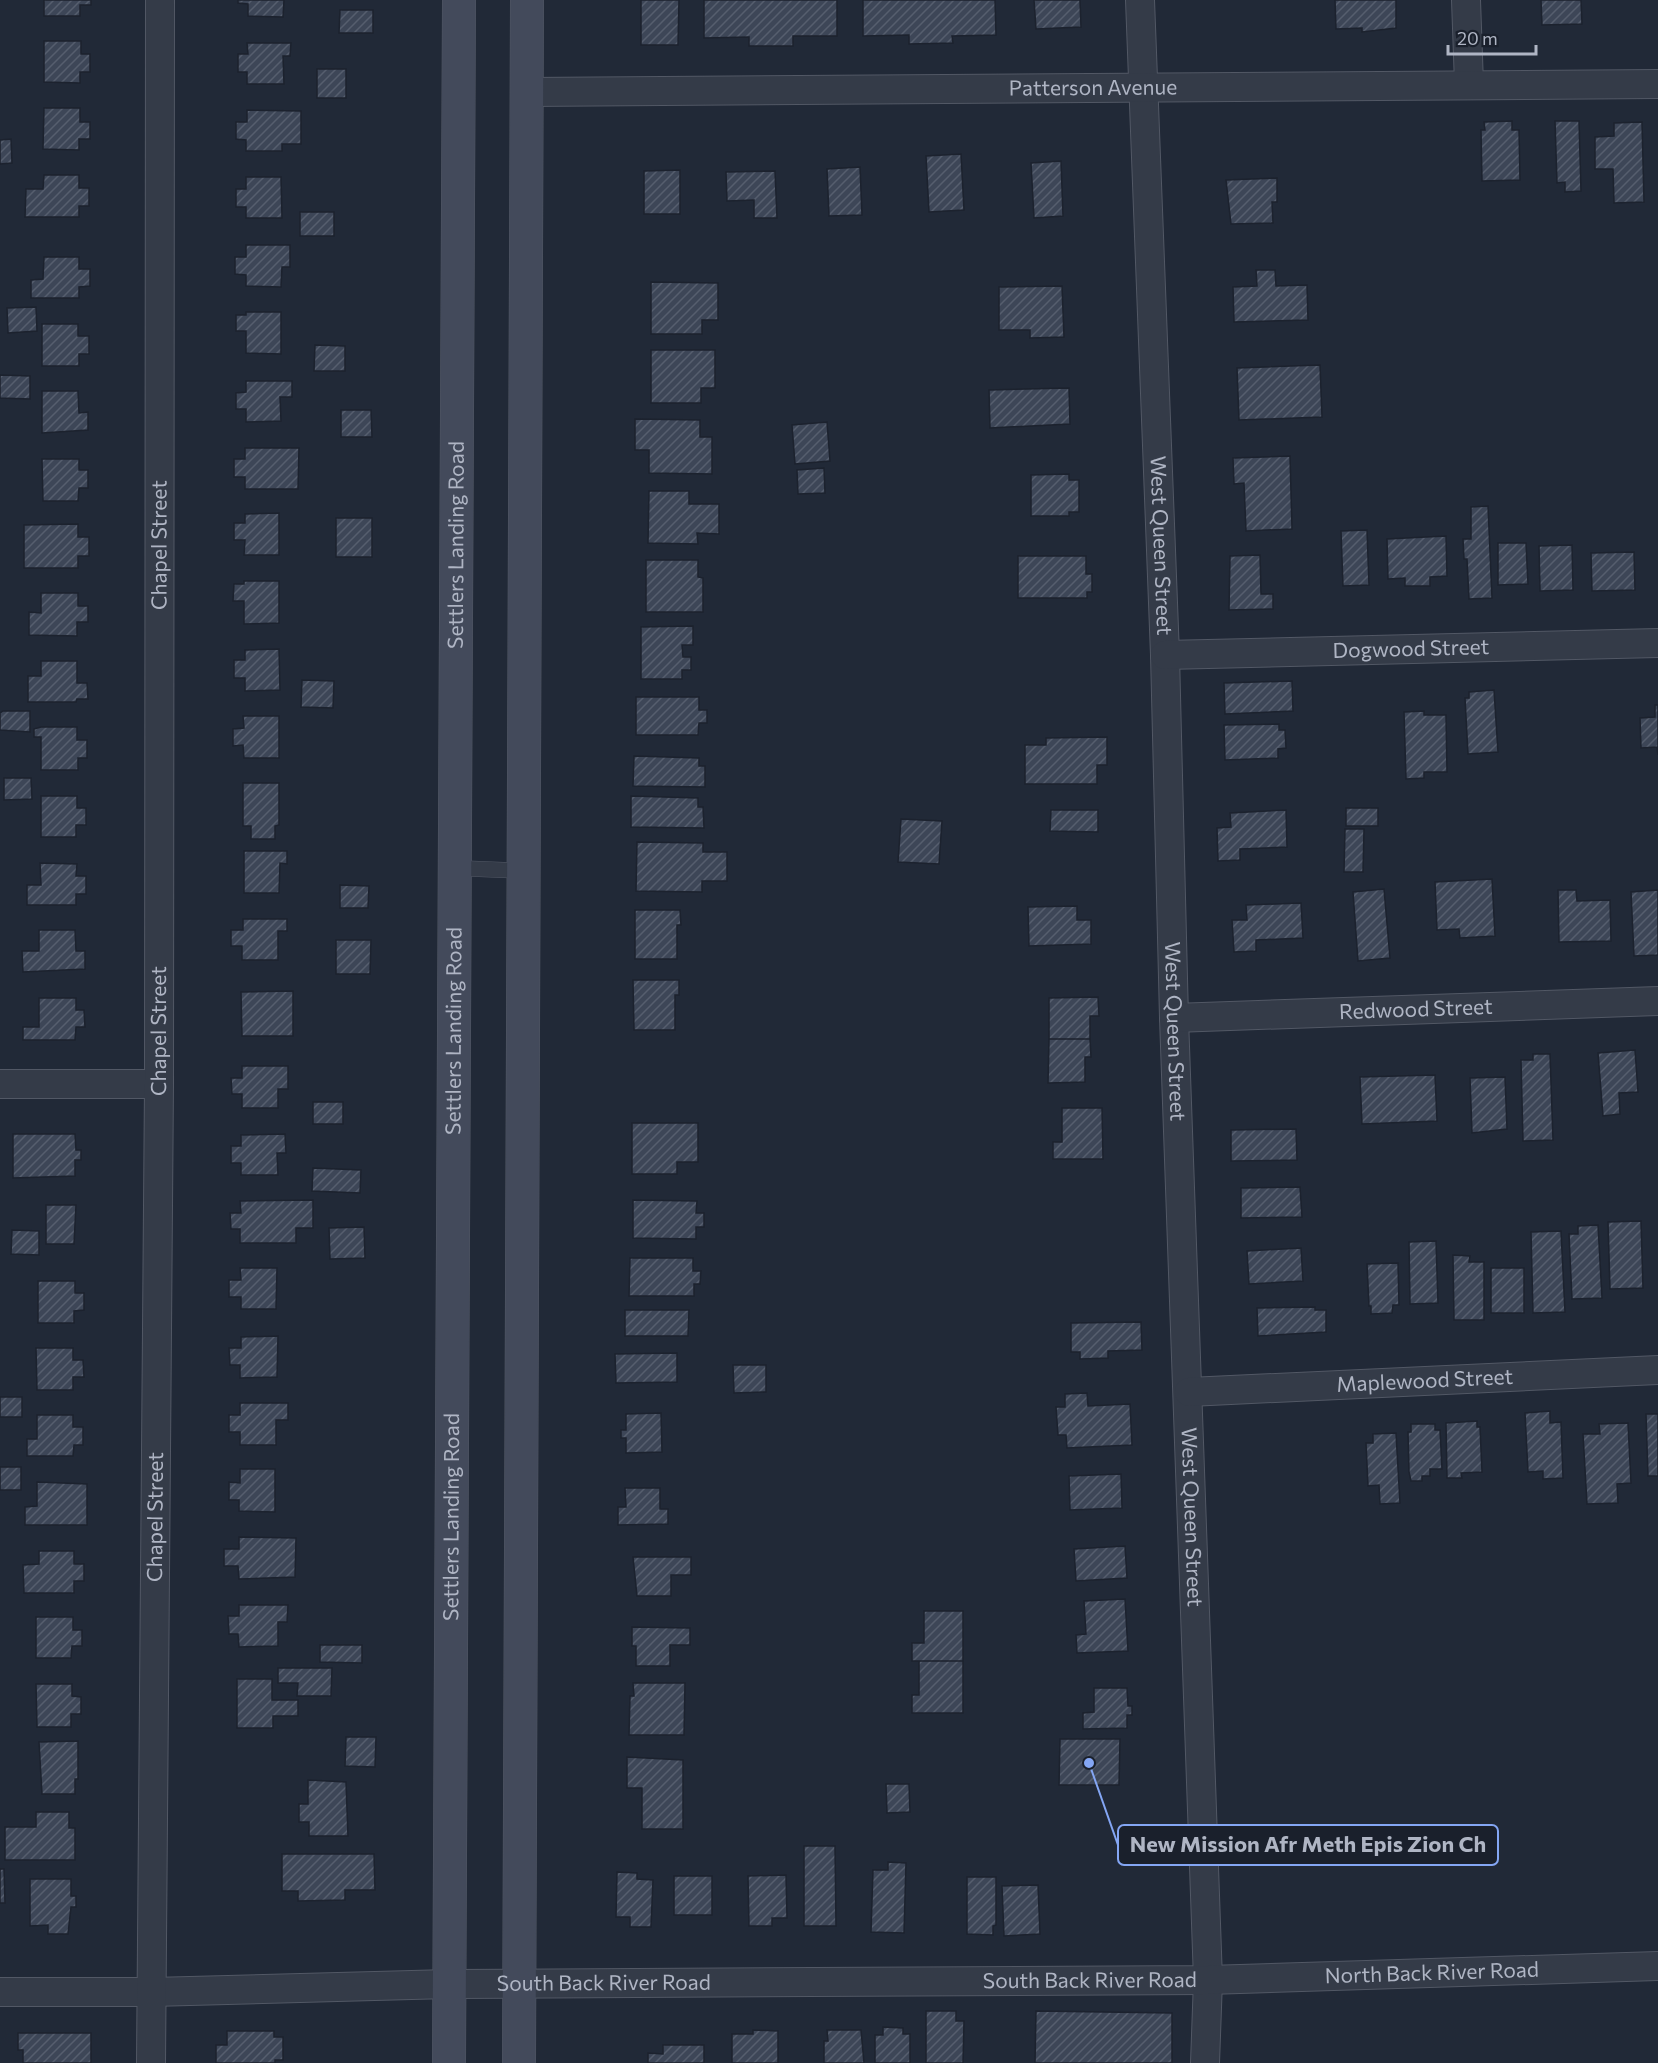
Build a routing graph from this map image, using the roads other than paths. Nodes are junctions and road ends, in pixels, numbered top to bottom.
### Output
1 (160, 0) edge
2 (459, 0) edge
3 (527, 0) edge
4 (1140, 0) edge
5 (1466, 0) edge
6 (1468, 84) junction
7 (1658, 84) edge
8 (1143, 89) junction
9 (528, 92) junction
10 (1658, 643) edge
11 (1165, 655) junction
12 (454, 868) junction
13 (526, 871) junction
14 (1658, 1001) edge
15 (1174, 1018) junction
16 (0, 1084) edge
17 (159, 1084) junction
18 (1658, 1370) edge
19 (1189, 1392) junction
20 (1658, 1966) edge
21 (1208, 1980) junction
22 (449, 1984) junction
23 (520, 1984) junction
24 (0, 1992) edge
25 (152, 1992) junction
26 (152, 2063) edge
27 (449, 2063) edge
28 (519, 2063) edge
29 (1205, 2063) edge

1 - 17 street, Chapel Street
2 - 12 main road, Settlers Landing Road
3 - 9 main road
4 - 8 street, West Queen Street
5 - 6 street
6 - 7 street, Patterson Avenue
6 - 8 street, Patterson Avenue
8 - 9 street, Patterson Avenue
8 - 11 street, West Queen Street
9 - 13 main road
10 - 11 street, Dogwood Street
11 - 15 street, West Queen Street
12 - 13 lane
12 - 22 main road, Settlers Landing Road
13 - 23 main road
14 - 15 street, Redwood Street
15 - 19 street, West Queen Street
16 - 17 street
17 - 25 street, Chapel Street
18 - 19 street, Maplewood Street
19 - 21 street, West Queen Street
20 - 21 street, North Back River Road
21 - 23 street, South Back River Road
21 - 29 street, West Queen Street
22 - 23 street, South Back River Road
22 - 25 street, South Back River Road
22 - 27 main road, Settlers Landing Road
23 - 28 main road
24 - 25 street, South Back River Road
25 - 26 street, Chapel Street

